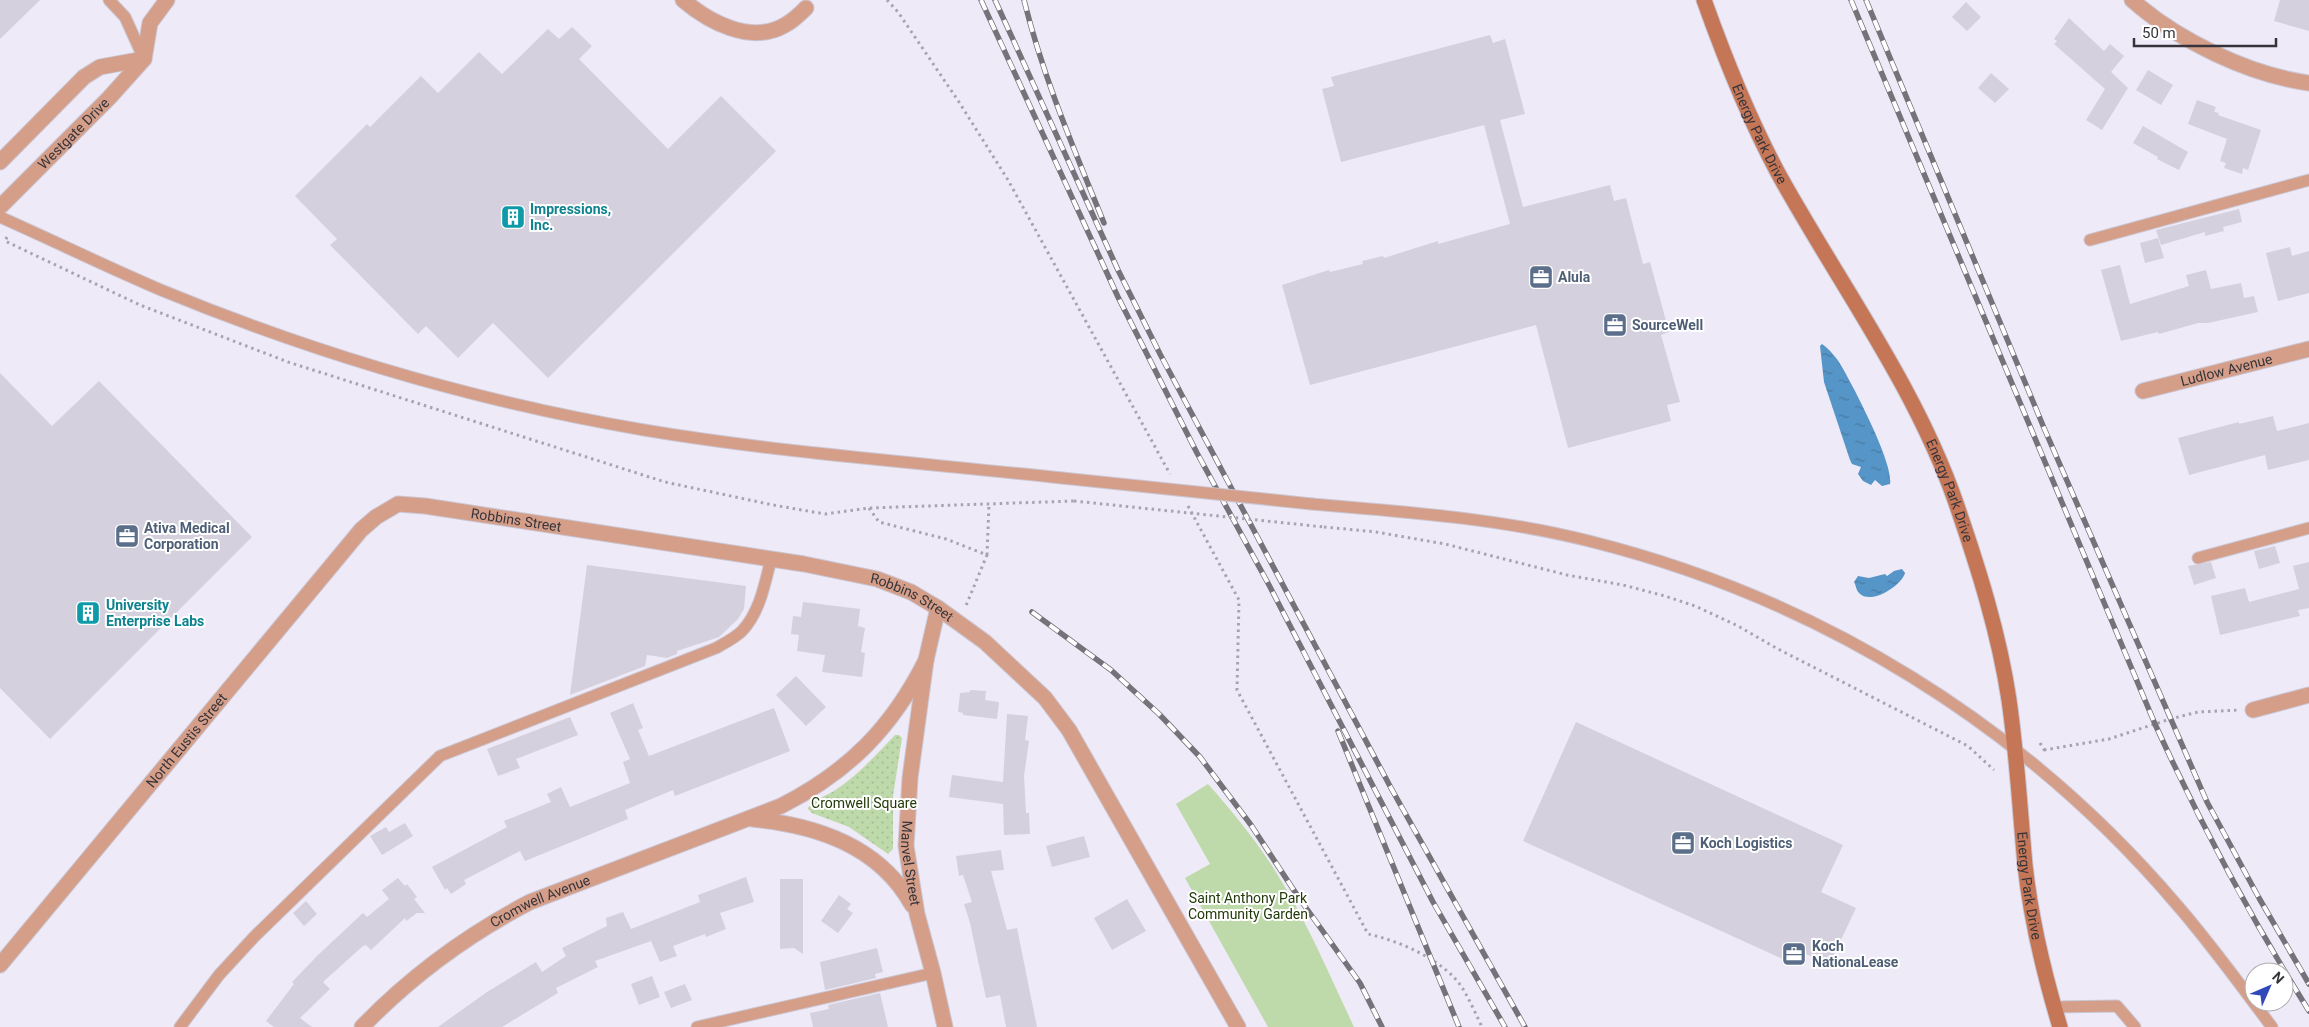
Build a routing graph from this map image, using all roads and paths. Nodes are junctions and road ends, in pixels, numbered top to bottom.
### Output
1 (109, 0) edge
2 (168, 0) edge
3 (683, 0) edge
4 (887, 0) edge
5 (1704, 0) edge
6 (2132, 0) edge
7 (810, 4) edge
8 (144, 59) junction
9 (2309, 83) edge
10 (0, 162) edge
11 (2309, 180) edge
12 (0, 207) edge
13 (0, 217) edge
14 (2090, 240) dead end
15 (2309, 349) edge
16 (2143, 391) dead end
17 (1173, 478) dead end
18 (1074, 501) dead end
19 (989, 504) dead end
20 (1187, 504) dead end
21 (869, 508) dead end
22 (376, 517) joint
23 (2309, 528) edge
24 (987, 555) junction
25 (2198, 558) dead end
26 (771, 559) junction
27 (938, 608) junction
28 (958, 623) junction
29 (926, 660) junction
30 (2309, 695) edge
31 (2252, 710) joint
32 (2040, 744) dead end
33 (2016, 748) junction
34 (2044, 750) junction
35 (2045, 759) dead end
36 (1994, 770) dead end
37 (745, 818) junction
38 (917, 914) junction
39 (0, 965) edge
40 (933, 973) junction
41 (2054, 1007) junction
42 (180, 1027) edge
43 (362, 1027) edge
44 (697, 1027) edge
45 (945, 1027) edge
46 (1238, 1027) edge
47 (1482, 1027) edge
48 (2060, 1027) edge
49 (2135, 1027) edge
50 (2272, 1027) edge

1 - 8 lane
2 - 8 street
3 - 7 street
4 - 17 path
5 - 33 street, Energy Park Drive
6 - 9 street
8 - 10 street
8 - 12 street, Westgate Drive
11 - 14 lane
13 - 33 lane, bridge
15 - 16 street, Ludlow Avenue
18 - 36 path, bridge
19 - 24 path
20 - 47 path
21 - 24 path
22 - 26 street, Robbins Street
22 - 39 street, North Eustis Street
23 - 25 lane
24 - 28 path
26 - 27 street, Robbins Street
26 - 42 lane
27 - 28 street, Robbins Street
27 - 29 street, Manvel Street
28 - 46 street, Robbins Street
29 - 37 street, Cromwell Avenue
29 - 38 street, Manvel Street
30 - 31 street
31 - 34 path
32 - 34 path
33 - 41 street, Energy Park Drive
33 - 50 lane
34 - 35 path
37 - 38 street, Cromwell Avenue
37 - 43 street, Cromwell Avenue
38 - 40 street, Manvel Street
40 - 44 lane
40 - 45 street, Manvel Street
41 - 48 street, Energy Park Drive
41 - 49 lane

